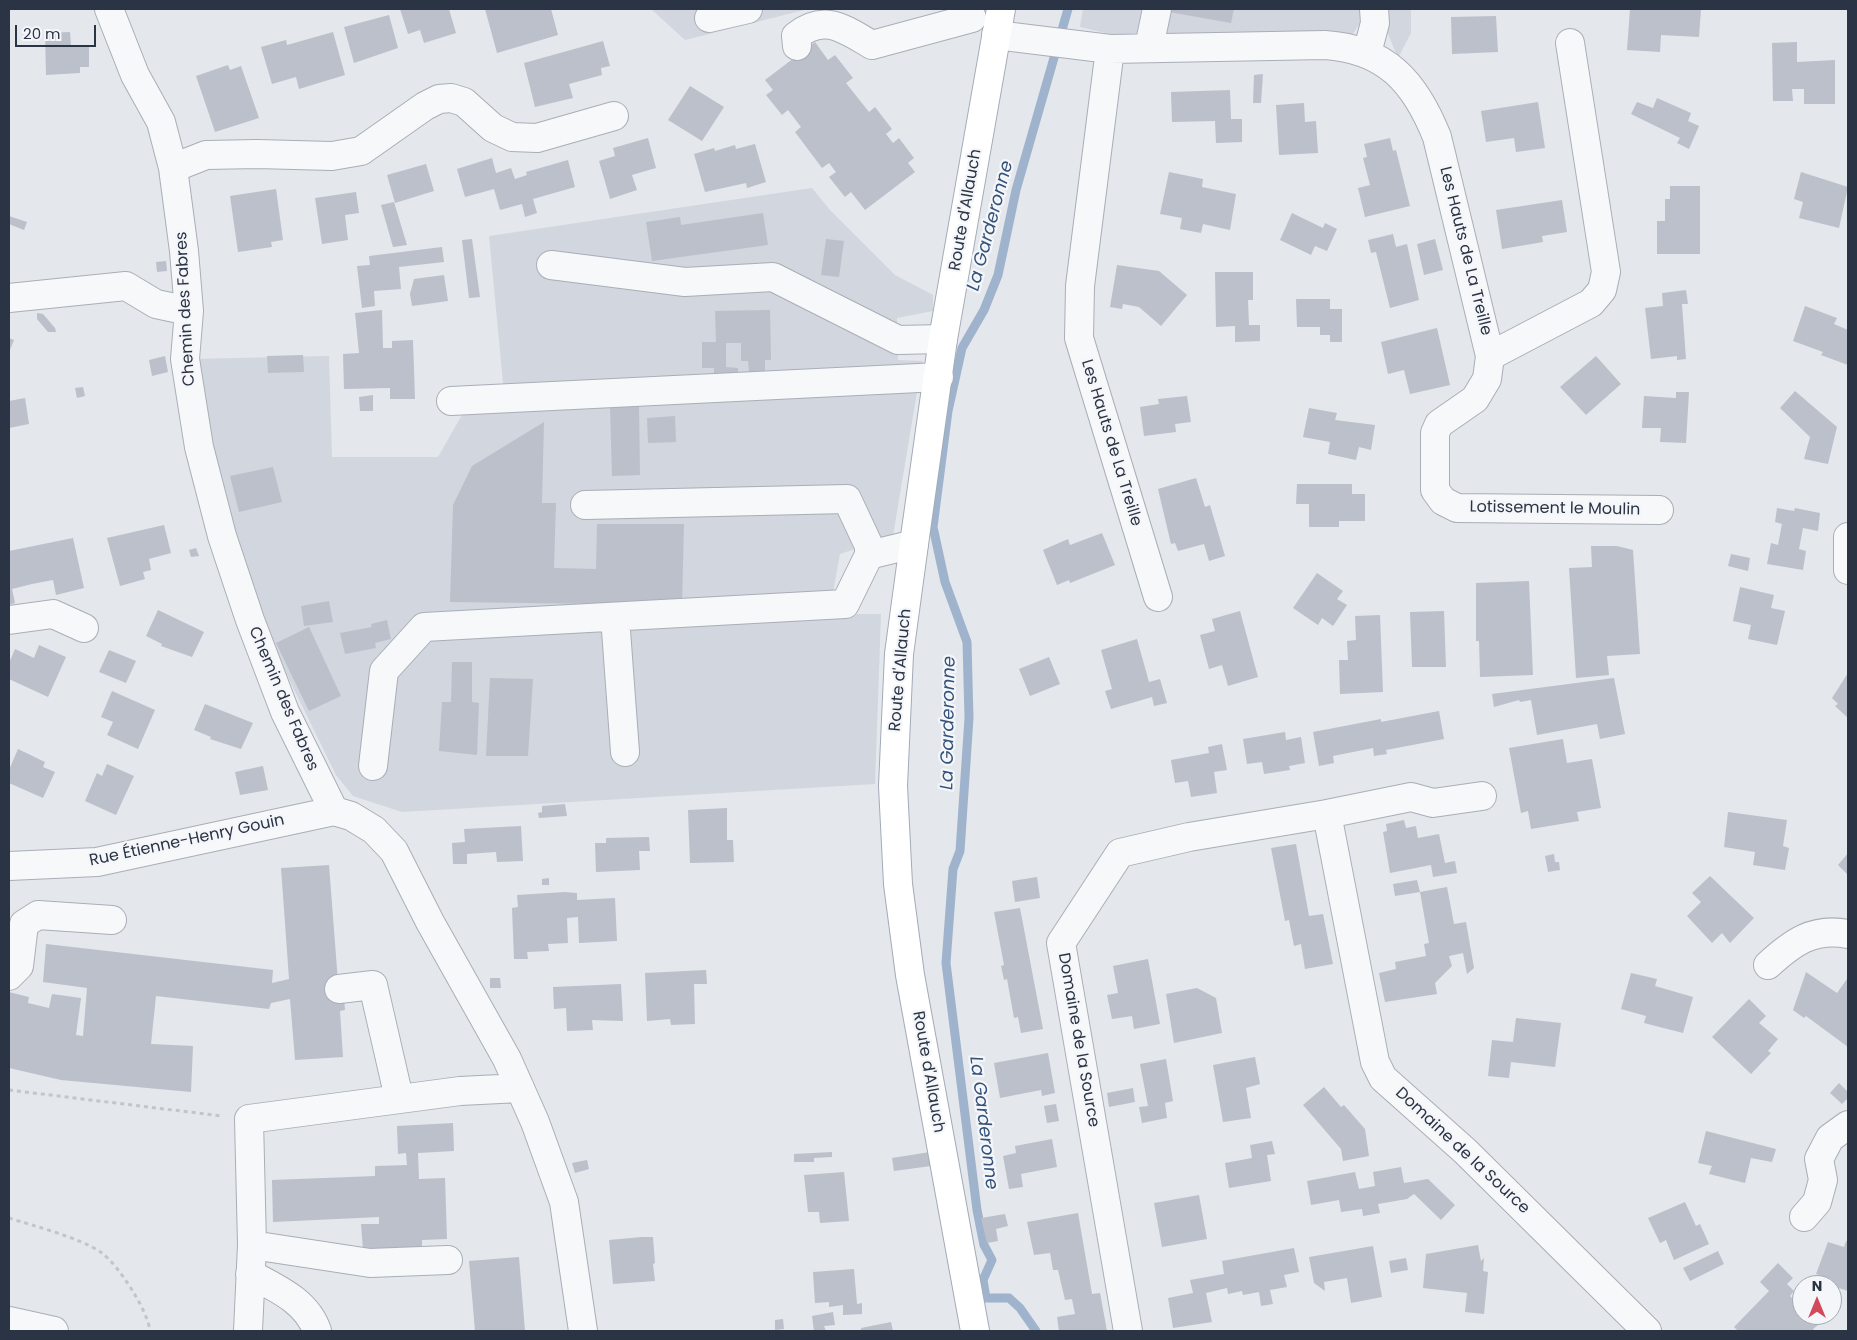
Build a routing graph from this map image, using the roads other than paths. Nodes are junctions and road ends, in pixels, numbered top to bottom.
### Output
1 (110, 9) edge
2 (748, 9) edge
3 (1001, 9) edge
4 (1157, 9) edge
5 (1374, 9) edge
6 (958, 17) edge
7 (709, 18) dead end
8 (996, 35) junction
9 (1570, 43) dead end
10 (797, 46) dead end
11 (1149, 47) junction
12 (1110, 49) junction
13 (1367, 53) junction
14 (614, 116) dead end
15 (173, 168) junction
16 (551, 265) dead end
17 (9, 298) edge
18 (189, 311) junction
19 (943, 339) junction
20 (1490, 356) junction
21 (939, 377) junction
22 (451, 401) dead end
23 (585, 504) dead end
24 (1659, 510) dead end
25 (1848, 537) edge
26 (914, 544) junction
27 (869, 555) junction
28 (1848, 570) edge
29 (1158, 597) dead end
30 (615, 617) junction
31 (9, 620) edge
32 (84, 628) dead end
33 (625, 752) dead end
34 (372, 766) dead end
35 (1482, 796) dead end
36 (334, 811) junction
37 (1326, 814) junction
38 (9, 866) edge
39 (112, 920) dead end
40 (1848, 934) edge
41 (1768, 965) dead end
42 (9, 976) edge
43 (339, 989) dead end
44 (520, 1088) junction
45 (399, 1098) junction
46 (1848, 1124) edge
47 (1804, 1216) dead end
48 (252, 1245) junction
49 (448, 1260) dead end
50 (250, 1274) junction
51 (9, 1321) edge
52 (54, 1331) edge
53 (248, 1331) edge
54 (317, 1331) edge
55 (584, 1331) edge
56 (975, 1331) edge
57 (1128, 1331) edge
58 (1647, 1331) edge

1 - 15 street, Chemin des Fabres
2 - 7 street
3 - 8 main road, Route d'Allauch
4 - 11 street
5 - 13 street
6 - 10 street
8 - 12 street, Les Hauts de La Treille
8 - 19 main road, Route d'Allauch
9 - 20 street, Les Hauts de La Treille
11 - 12 street, Les Hauts de La Treille
11 - 13 street, Les Hauts de La Treille
12 - 29 street, Les Hauts de La Treille
13 - 20 street, Les Hauts de La Treille
14 - 15 street
15 - 18 street, Chemin des Fabres
16 - 19 street
17 - 18 street
18 - 36 street, Chemin des Fabres
19 - 21 main road, Route d'Allauch
20 - 24 street, Lotissement le Moulin
21 - 22 street
21 - 26 main road, Route d'Allauch
23 - 27 street
25 - 28 street
26 - 27 street
26 - 56 main road, Route d'Allauch
27 - 30 street
30 - 33 street
30 - 34 street
31 - 32 street
35 - 37 street, Domaine de la Source
36 - 38 street, Rue Étienne-Henry Gouin
36 - 44 street
37 - 57 street, Domaine de la Source
37 - 58 street, Domaine de la Source
39 - 42 street
40 - 41 street
43 - 45 street
44 - 45 street
44 - 55 street
45 - 48 street
46 - 47 street
48 - 49 street
48 - 50 street
50 - 53 street
50 - 54 street
51 - 52 street

